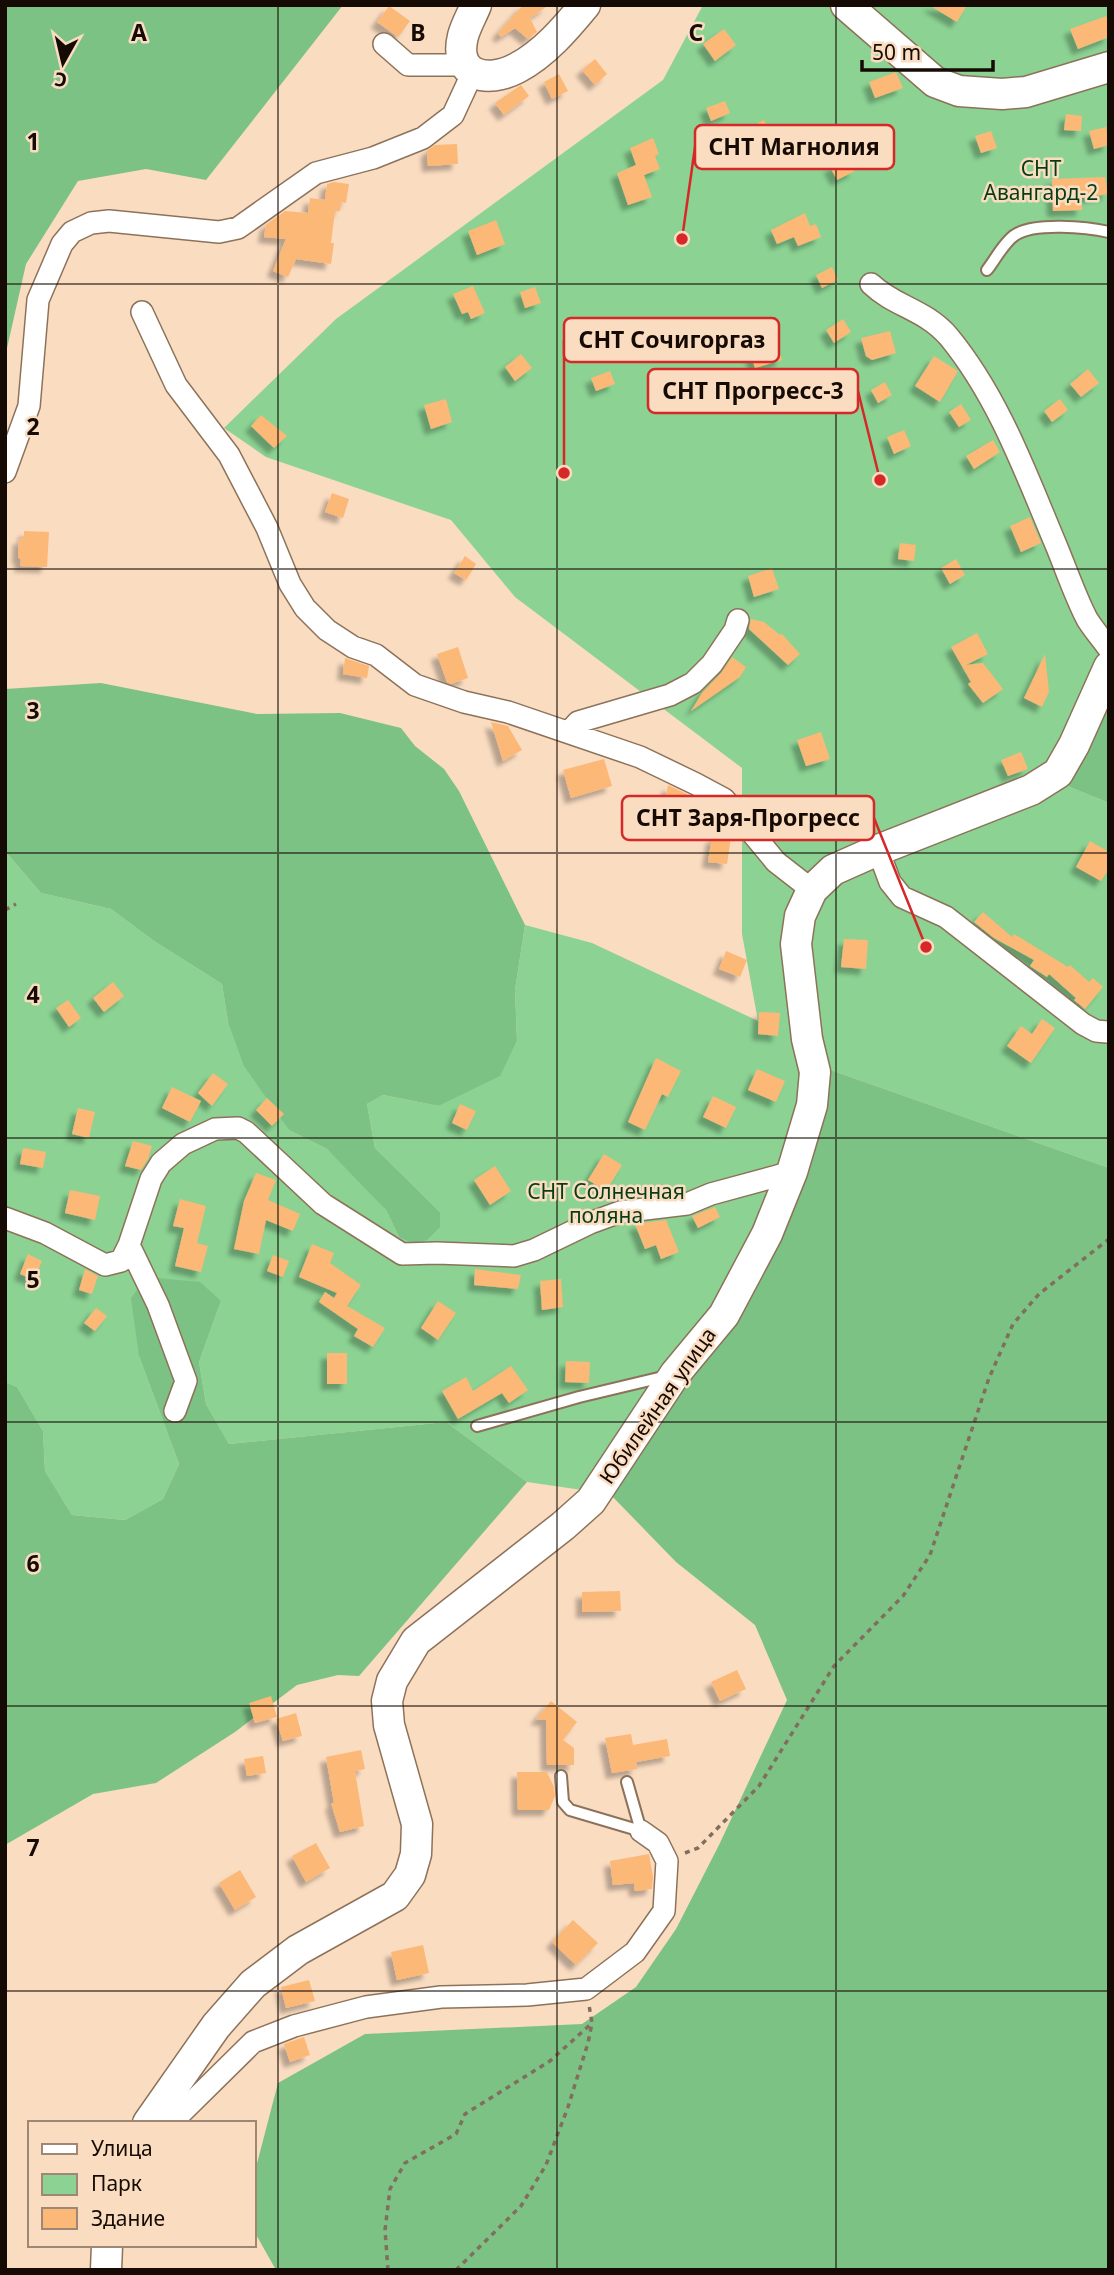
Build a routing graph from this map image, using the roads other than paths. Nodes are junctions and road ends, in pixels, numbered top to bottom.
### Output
1 (476, 5) edge
2 (585, 5) edge
3 (846, 5) edge
4 (384, 44) dead end
5 (1109, 66) edge
6 (469, 69) junction
7 (1109, 232) edge
8 (987, 270) dead end
9 (871, 284) dead end
10 (142, 312) dead end
11 (5, 471) edge
12 (738, 620) dead end
13 (1109, 649) edge
14 (1109, 667) edge
15 (569, 732) junction
16 (878, 849) junction
17 (812, 890) junction
18 (1108, 1032) edge
19 (792, 1172) junction
20 (5, 1218) edge
21 (130, 1245) junction
22 (675, 1374) junction
23 (175, 1411) dead end
24 (477, 1426) dead end
25 (561, 1776) dead end
26 (627, 1782) dead end
27 (641, 1831) junction
28 (149, 2121) edge
29 (171, 2121) edge
30 (107, 2247) edge
31 (106, 2270) edge

1 - 6 street
2 - 6 street
3 - 5 street
4 - 6 street
6 - 11 street
7 - 8 lane
9 - 13 street
10 - 15 street
12 - 15 street
14 - 16 street, Юбилейная улица
15 - 17 street
16 - 17 street, Юбилейная улица
16 - 18 street
17 - 19 street, Юбилейная улица
19 - 21 street
19 - 22 street, Юбилейная улица
20 - 21 street
21 - 23 street
22 - 24 lane
22 - 28 street, Юбилейная улица
25 - 27 lane
26 - 27 lane
27 - 29 street
30 - 31 street

